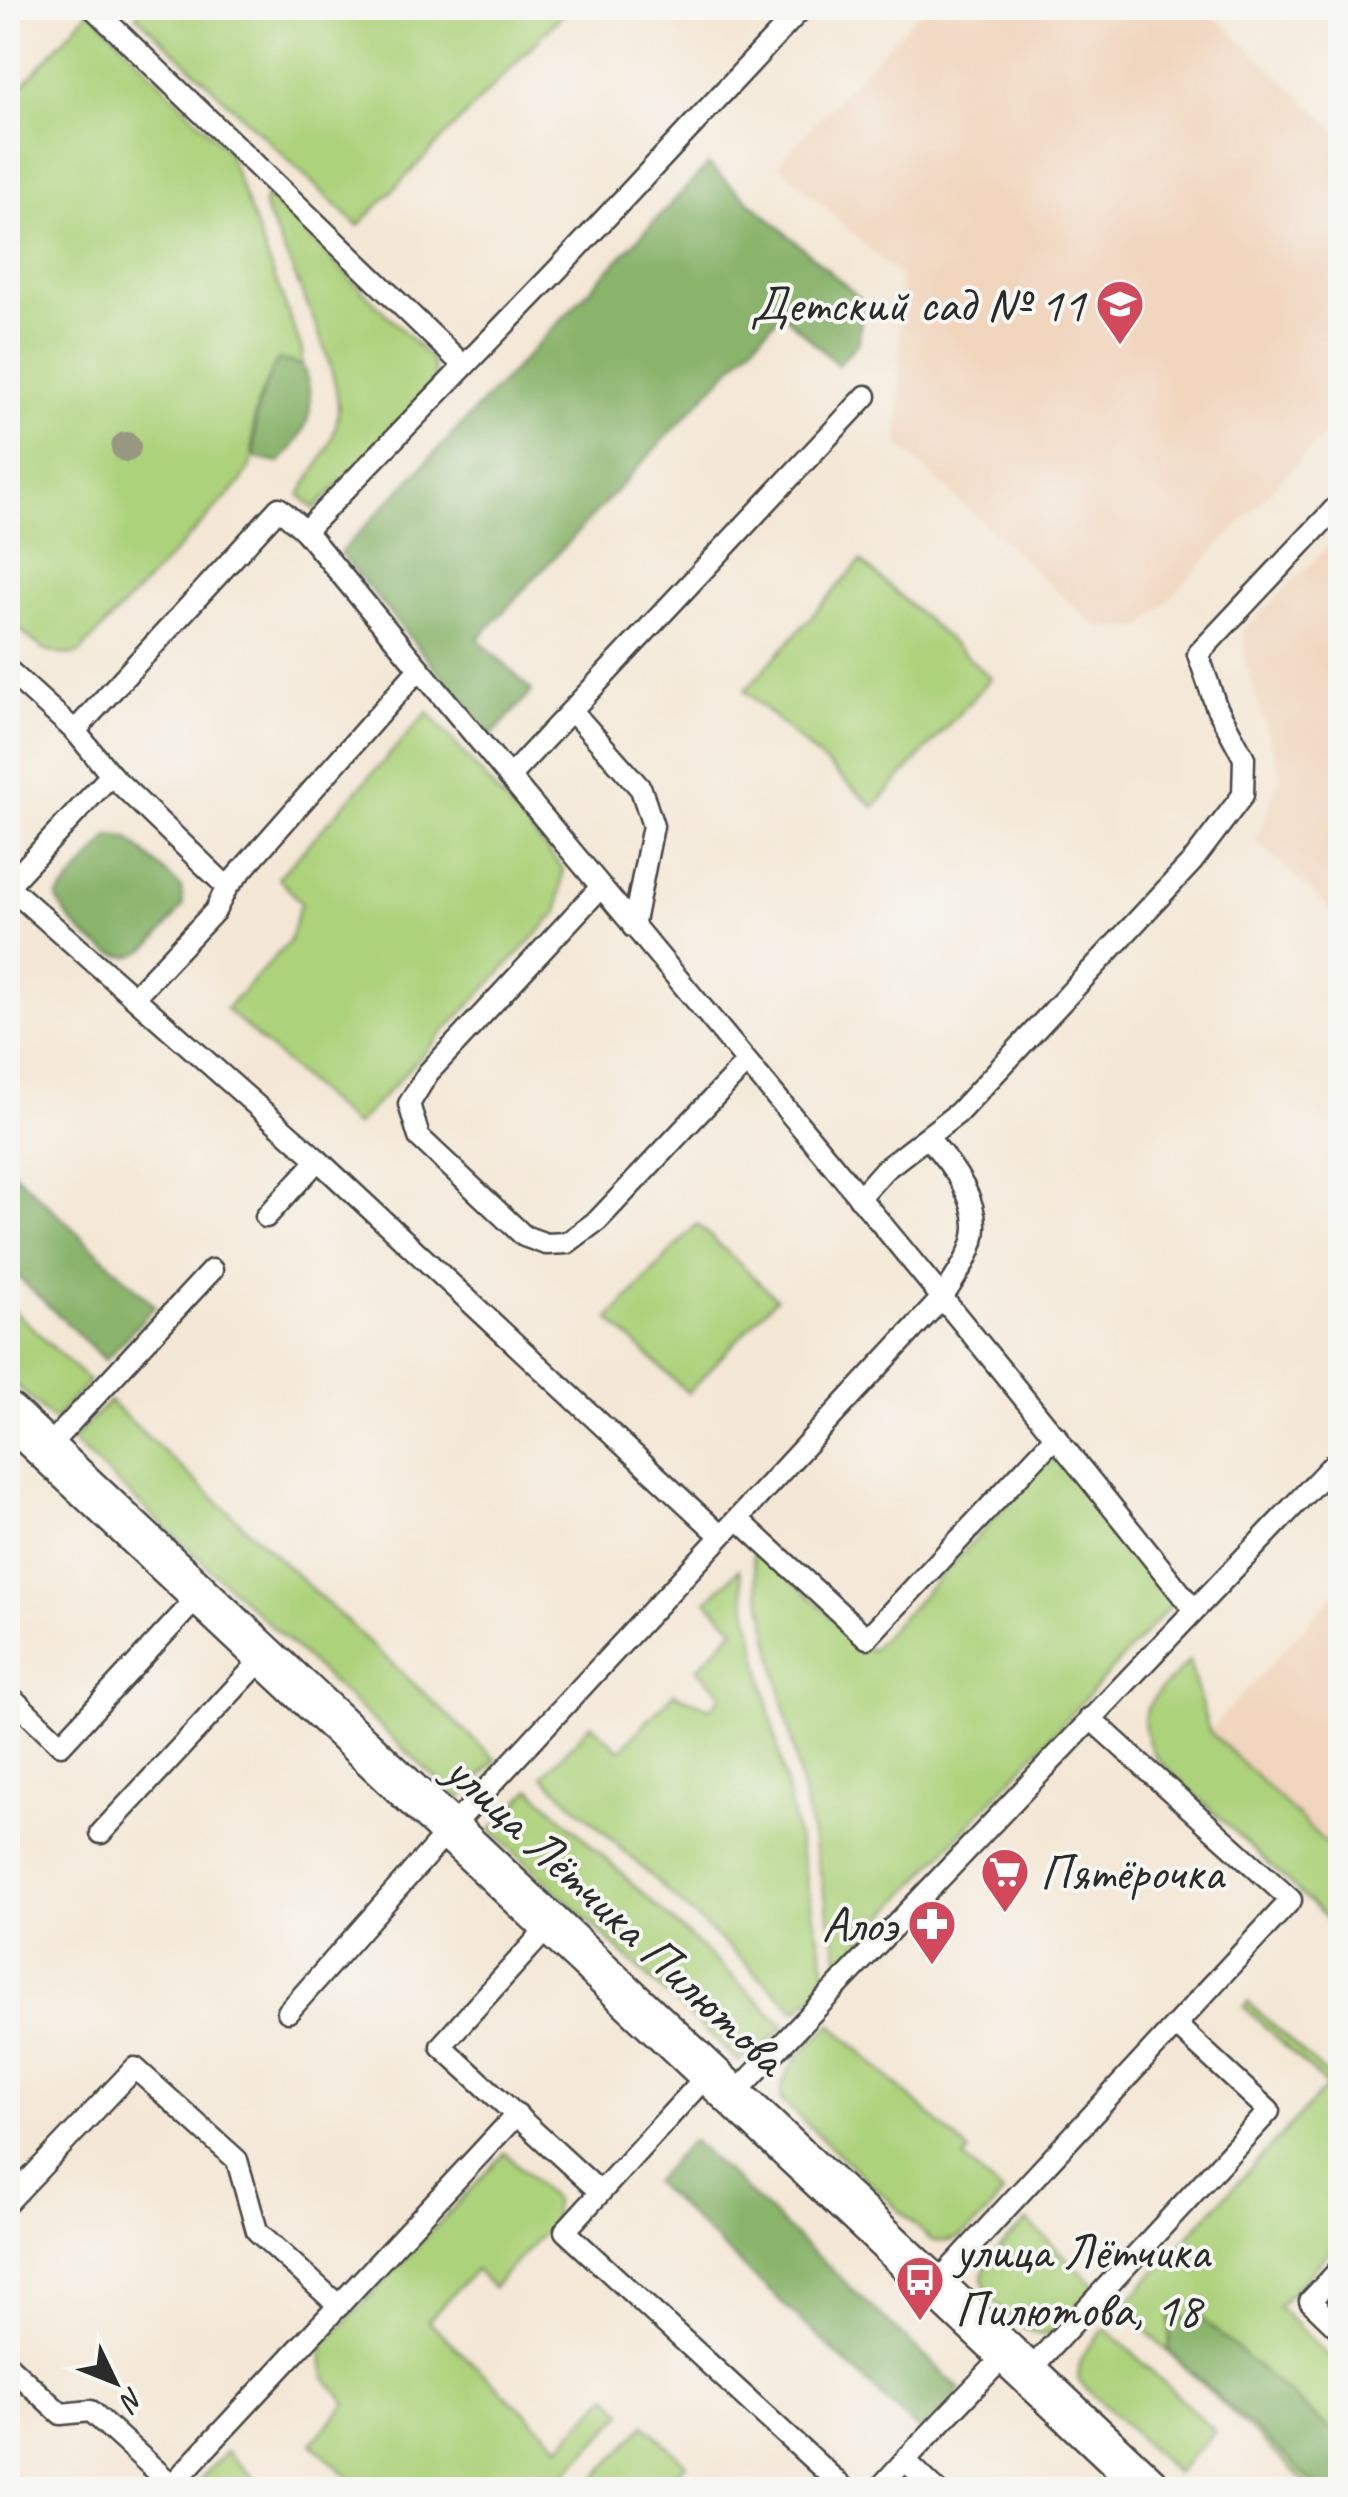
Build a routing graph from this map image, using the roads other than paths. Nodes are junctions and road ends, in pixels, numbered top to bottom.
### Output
1 (94, 8) edge
2 (802, 8) edge
3 (464, 366) junction
4 (866, 396) dead end
5 (1340, 503) edge
6 (305, 531) junction
7 (419, 669) junction
8 (8, 670) edge
9 (572, 711) junction
10 (74, 731) junction
11 (111, 775) junction
12 (508, 776) junction
13 (227, 887) junction
14 (600, 888) junction
15 (633, 927) junction
16 (134, 996) junction
17 (746, 1062) junction
18 (928, 1138) junction
19 (318, 1160) junction
20 (858, 1198) junction
21 (266, 1217) dead end
22 (212, 1270) dead end
23 (942, 1298) junction
24 (8, 1414) edge
25 (1056, 1436) junction
26 (45, 1450) junction
27 (1340, 1457) edge
28 (738, 1518) junction
29 (721, 1536) junction
30 (200, 1596) junction
31 (1194, 1610) junction
32 (264, 1656) junction
33 (8, 1694) edge
34 (1090, 1718) junction
35 (450, 1829) junction
36 (100, 1833) dead end
37 (551, 1924) junction
38 (288, 2012) dead end
39 (1176, 2026) junction
40 (721, 2084) junction
41 (517, 2114) junction
42 (600, 2192) junction
43 (8, 2202) edge
44 (1340, 2269) edge
45 (935, 2286) junction
46 (339, 2306) junction
47 (1340, 2330) edge
48 (1017, 2362) junction
49 (8, 2365) edge
50 (905, 2460) junction
51 (169, 2487) edge
52 (846, 2490) edge
53 (878, 2490) edge
54 (936, 2490) edge
55 (1152, 2490) edge

1 - 3 lane
2 - 3 lane
3 - 6 lane
4 - 9 lane
5 - 18 lane
6 - 7 lane
6 - 10 lane
7 - 12 lane
7 - 13 lane
8 - 10 lane
9 - 12 lane
9 - 15 lane
10 - 11 lane
11 - 13 lane
11 - 16 lane
12 - 14 lane
13 - 16 lane
14 - 15 lane
14 - 17 lane
15 - 17 lane
16 - 19 lane
17 - 20 lane
18 - 20 lane
18 - 23 lane
19 - 21 lane
19 - 29 lane
20 - 23 lane
22 - 26 lane
23 - 25 lane
23 - 28 lane
24 - 26 street, улица Лётчика Пилютова
25 - 28 lane
25 - 31 lane
26 - 30 street, улица Лётчика Пилютова
27 - 31 lane
28 - 29 lane
29 - 35 lane
30 - 32 street, улица Лётчика Пилютова
30 - 33 lane
31 - 34 lane
32 - 35 street, улица Лётчика Пилютова
32 - 36 lane
34 - 39 lane
34 - 40 lane
35 - 37 street, улица Лётчика Пилютова
35 - 38 lane
37 - 40 street, улица Лётчика Пилютова
37 - 41 lane
39 - 45 lane
39 - 48 lane
40 - 42 lane
40 - 45 street, улица Лётчика Пилютова
41 - 42 lane
41 - 46 lane
42 - 52 lane
43 - 46 lane
44 - 47 lane
45 - 48 street, улица Лётчика Пилютова
46 - 51 lane
48 - 50 lane
48 - 55 street, улица Лётчика Пилютова
49 - 51 lane
50 - 53 lane
50 - 54 lane

